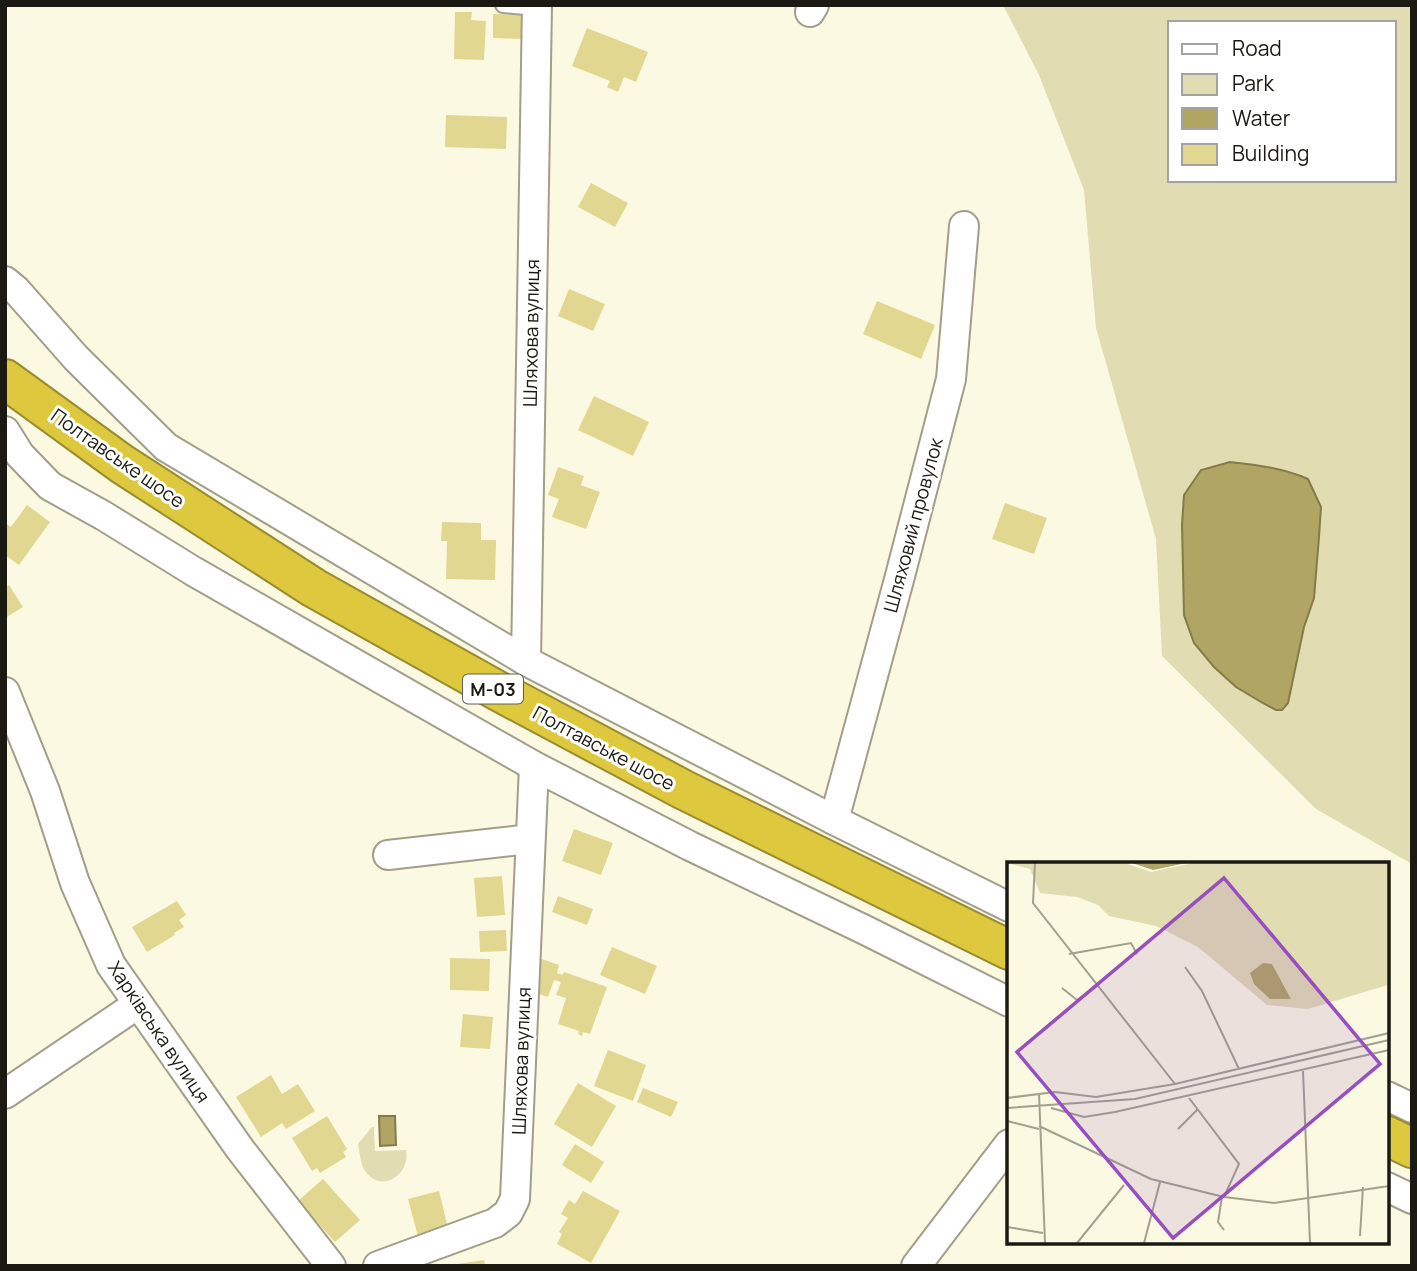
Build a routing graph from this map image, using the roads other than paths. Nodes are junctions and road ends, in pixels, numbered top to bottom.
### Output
1 (503, 5) edge
2 (537, 6) edge
3 (964, 226) dead end
4 (5, 281) edge
5 (5, 379) edge
6 (5, 431) edge
7 (526, 661) junction
8 (5, 692) edge
9 (534, 766) junction
10 (835, 820) junction
11 (530, 839) junction
12 (388, 855) dead end
13 (1007, 906) edge
14 (1007, 949) edge
15 (1007, 1001) edge
16 (138, 1004) junction
17 (5, 1094) edge
18 (1389, 1097) edge
19 (1412, 1108) edge
20 (1389, 1137) edge
21 (1007, 1147) edge
22 (1412, 1148) edge
23 (1389, 1188) edge
24 (1412, 1199) edge
25 (331, 1266) edge
26 (378, 1266) edge
27 (916, 1266) edge

1 - 2 lane
2 - 7 street, Шляхова вулиця
3 - 10 street, Шляховий провулок
4 - 7 street
5 - 14 highway, Полтавське шосе / М-03
6 - 9 street
7 - 10 street
8 - 16 street, Харківська вулиця
9 - 11 street, Шляхова вулиця
9 - 15 street
10 - 13 street
11 - 12 street
11 - 26 street, Шляхова вулиця
16 - 17 street
16 - 25 street, Харківська вулиця
18 - 19 street
20 - 22 highway
21 - 27 street
23 - 24 street

